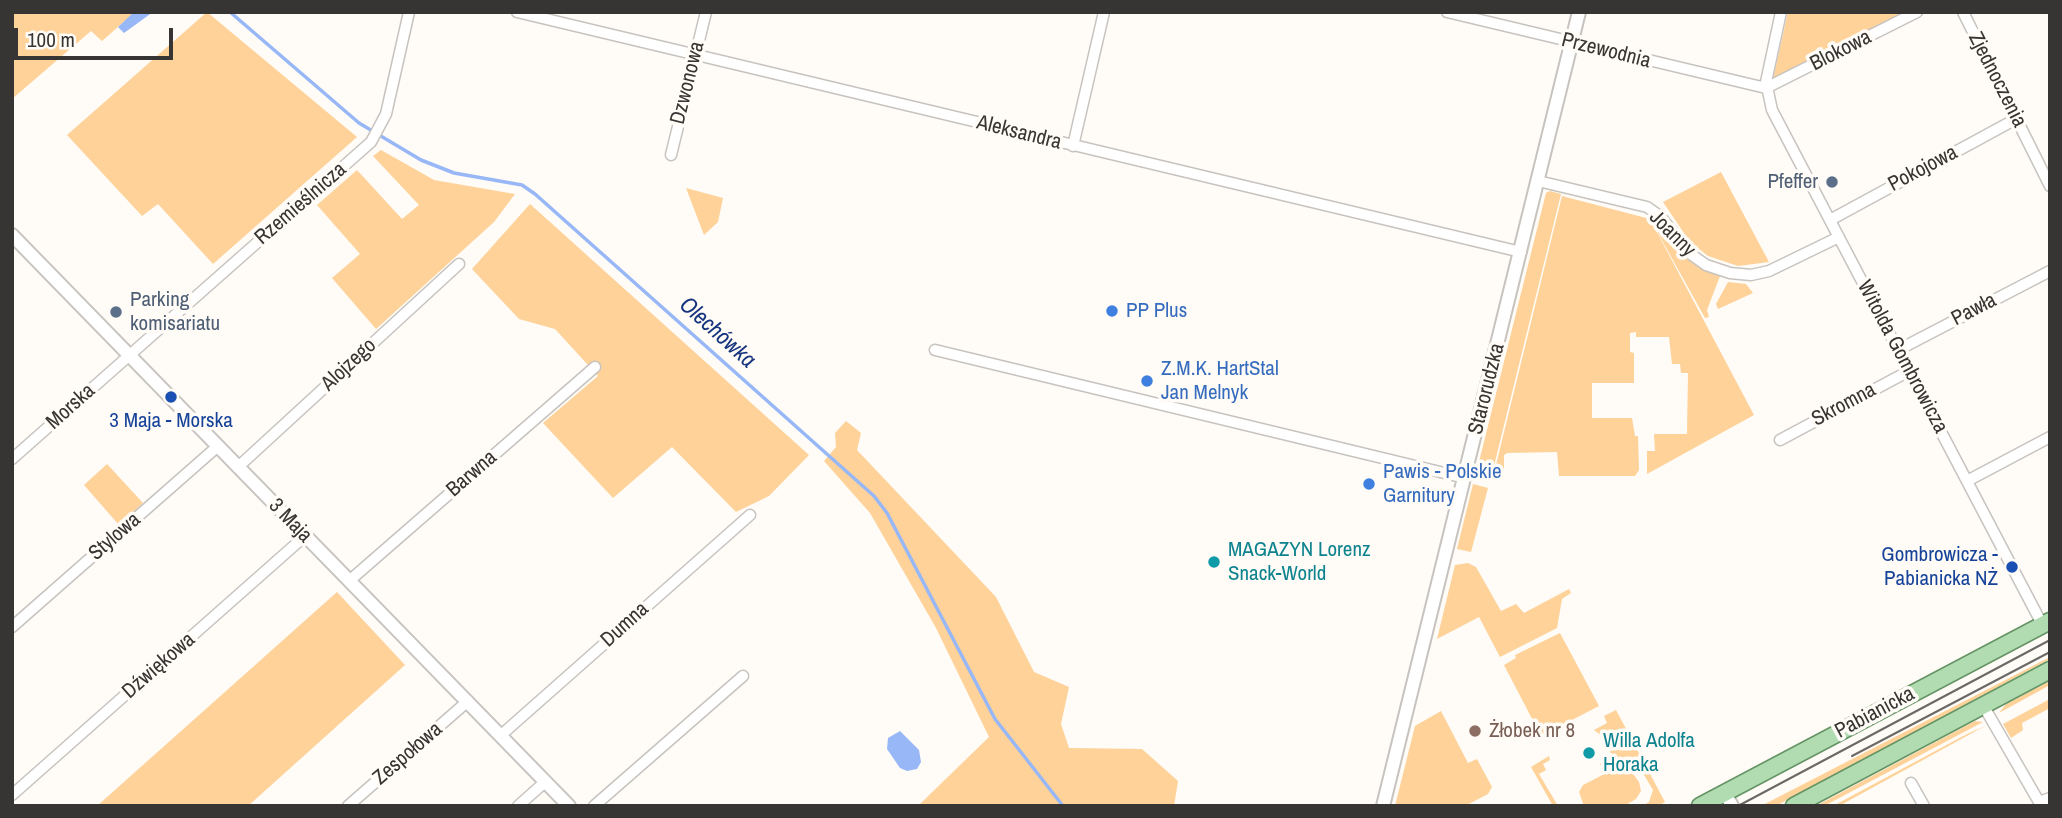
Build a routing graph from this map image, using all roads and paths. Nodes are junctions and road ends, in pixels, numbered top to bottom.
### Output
1 (408, 12) edge
2 (517, 12) edge
3 (706, 12) edge
4 (1104, 12) edge
5 (1447, 12) edge
6 (1579, 12) edge
7 (1781, 12) edge
8 (1917, 12) edge
9 (1963, 12) edge
10 (1572, 43) junction
11 (695, 55) junction
12 (1766, 88) junction
13 (2016, 119) junction
14 (1073, 146) junction
15 (671, 155) dead end
16 (2049, 180) edge
17 (1538, 181) junction
18 (1830, 220) junction
19 (12, 235) edge
20 (1839, 237) junction
21 (1521, 252) junction
22 (459, 264) dead end
23 (2050, 271) edge
24 (935, 350) dead end
25 (1898, 350) junction
26 (129, 355) junction
27 (595, 367) dead end
28 (1909, 371) junction
29 (2050, 437) edge
30 (1780, 440) dead end
31 (218, 446) junction
32 (12, 459) edge
33 (238, 467) junction
34 (1465, 478) junction
35 (1967, 481) junction
36 (750, 515) dead end
37 (306, 536) junction
38 (349, 581) junction
39 (2046, 622) edge
40 (12, 627) edge
41 (2050, 670) edge
42 (743, 676) dead end
43 (467, 701) junction
44 (1983, 705) junction
45 (500, 736) junction
46 (545, 782) junction
47 (1911, 783) dead end
48 (12, 795) edge
49 (2050, 798) edge
50 (1729, 799) edge
51 (348, 806) edge
52 (518, 806) edge
53 (569, 806) edge
54 (594, 806) edge
55 (1383, 806) edge
56 (1700, 806) edge
57 (1794, 806) edge
58 (1924, 806) edge

1 - 26 street, Rzemieślnicza
2 - 11 street, Aleksandra
3 - 11 street, Dzwonowa
4 - 14 street
5 - 10 street, Przewodnia
6 - 10 street, Starorudzka
7 - 12 street
8 - 12 street, Blokowa
9 - 13 street, Zjednoczenia
10 - 12 street, Przewodnia
10 - 17 street, Starorudzka
11 - 14 street, Aleksandra
11 - 15 street, Dzwonowa
12 - 18 street, Witolda Gombrowicza
13 - 16 street, Zjednoczenia
13 - 18 street, Pokojowa
14 - 21 street, Aleksandra
17 - 20 street, Joanny
17 - 21 street, Starorudzka
18 - 20 street, Witolda Gombrowicza
19 - 26 street, 3 Maja
20 - 25 street, Witolda Gombrowicza
21 - 34 street, Starorudzka
22 - 33 street, Alojzego
23 - 25 street, Pawła
24 - 34 street
25 - 28 street, Witolda Gombrowicza
26 - 31 street, 3 Maja
26 - 32 street, Morska
27 - 38 street, Barwna
28 - 30 street, Skromna
28 - 35 street, Witolda Gombrowicza
29 - 35 street
31 - 33 street, 3 Maja
31 - 40 street, Stylowa
33 - 37 street, 3 Maja
34 - 55 street, Starorudzka
35 - 39 street, Witolda Gombrowicza
36 - 45 street, Dumna
37 - 38 street, 3 Maja
37 - 48 street, Dźwiękowa
38 - 43 street, 3 Maja
39 - 50 main road, Pabianicka
41 - 44 main road, Pabianicka
42 - 54 street
43 - 45 street, 3 Maja
43 - 51 street, Zespołowa
44 - 49 street
44 - 57 main road, Pabianicka
45 - 46 street, 3 Maja
46 - 52 street
46 - 53 street, 3 Maja
47 - 58 street
50 - 56 main road, Pabianicka

